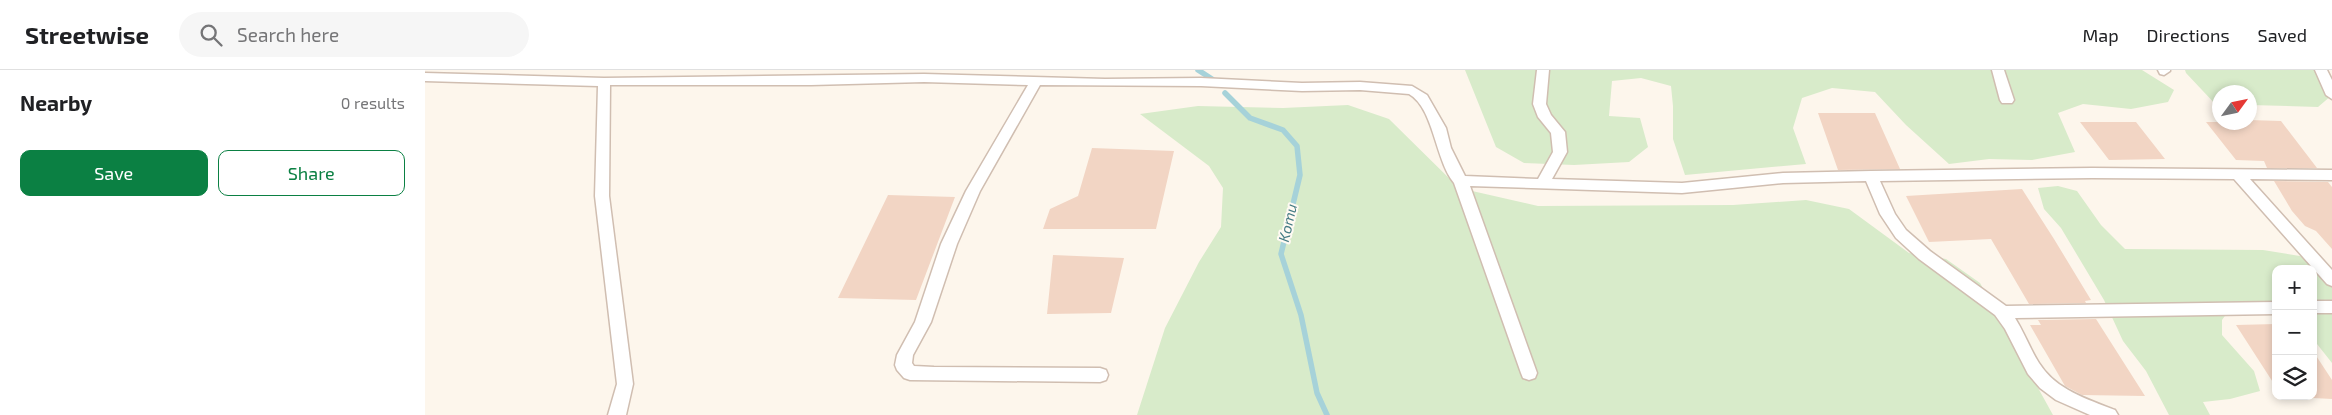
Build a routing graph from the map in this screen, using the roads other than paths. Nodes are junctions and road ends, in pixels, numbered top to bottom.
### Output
1 (1543, 70) edge
2 (1998, 70) edge
3 (2321, 70) edge
4 (631, 75) edge
5 (831, 75) edge
6 (425, 77) edge
7 (1037, 81) junction
8 (603, 82) junction
9 (2332, 95) edge
10 (2007, 100) dead end
11 (1871, 176) junction
12 (2239, 176) junction
13 (2332, 176) edge
14 (1461, 181) junction
15 (1543, 182) junction
16 (2332, 280) edge
17 (2317, 307) edge
18 (2332, 307) edge
19 (2272, 308) edge
20 (2002, 312) junction
21 (1529, 373) dead end
22 (1100, 375) dead end
23 (617, 415) edge
24 (2109, 415) edge

1 - 15 street
2 - 10 street
3 - 9 street
4 - 5 street
4 - 8 street
5 - 7 street
6 - 8 street
7 - 14 street
7 - 22 street
8 - 23 street
11 - 12 street
11 - 15 street
11 - 20 street
12 - 13 street
12 - 16 street
14 - 15 street
14 - 21 street
17 - 18 street
19 - 20 street
20 - 24 street

